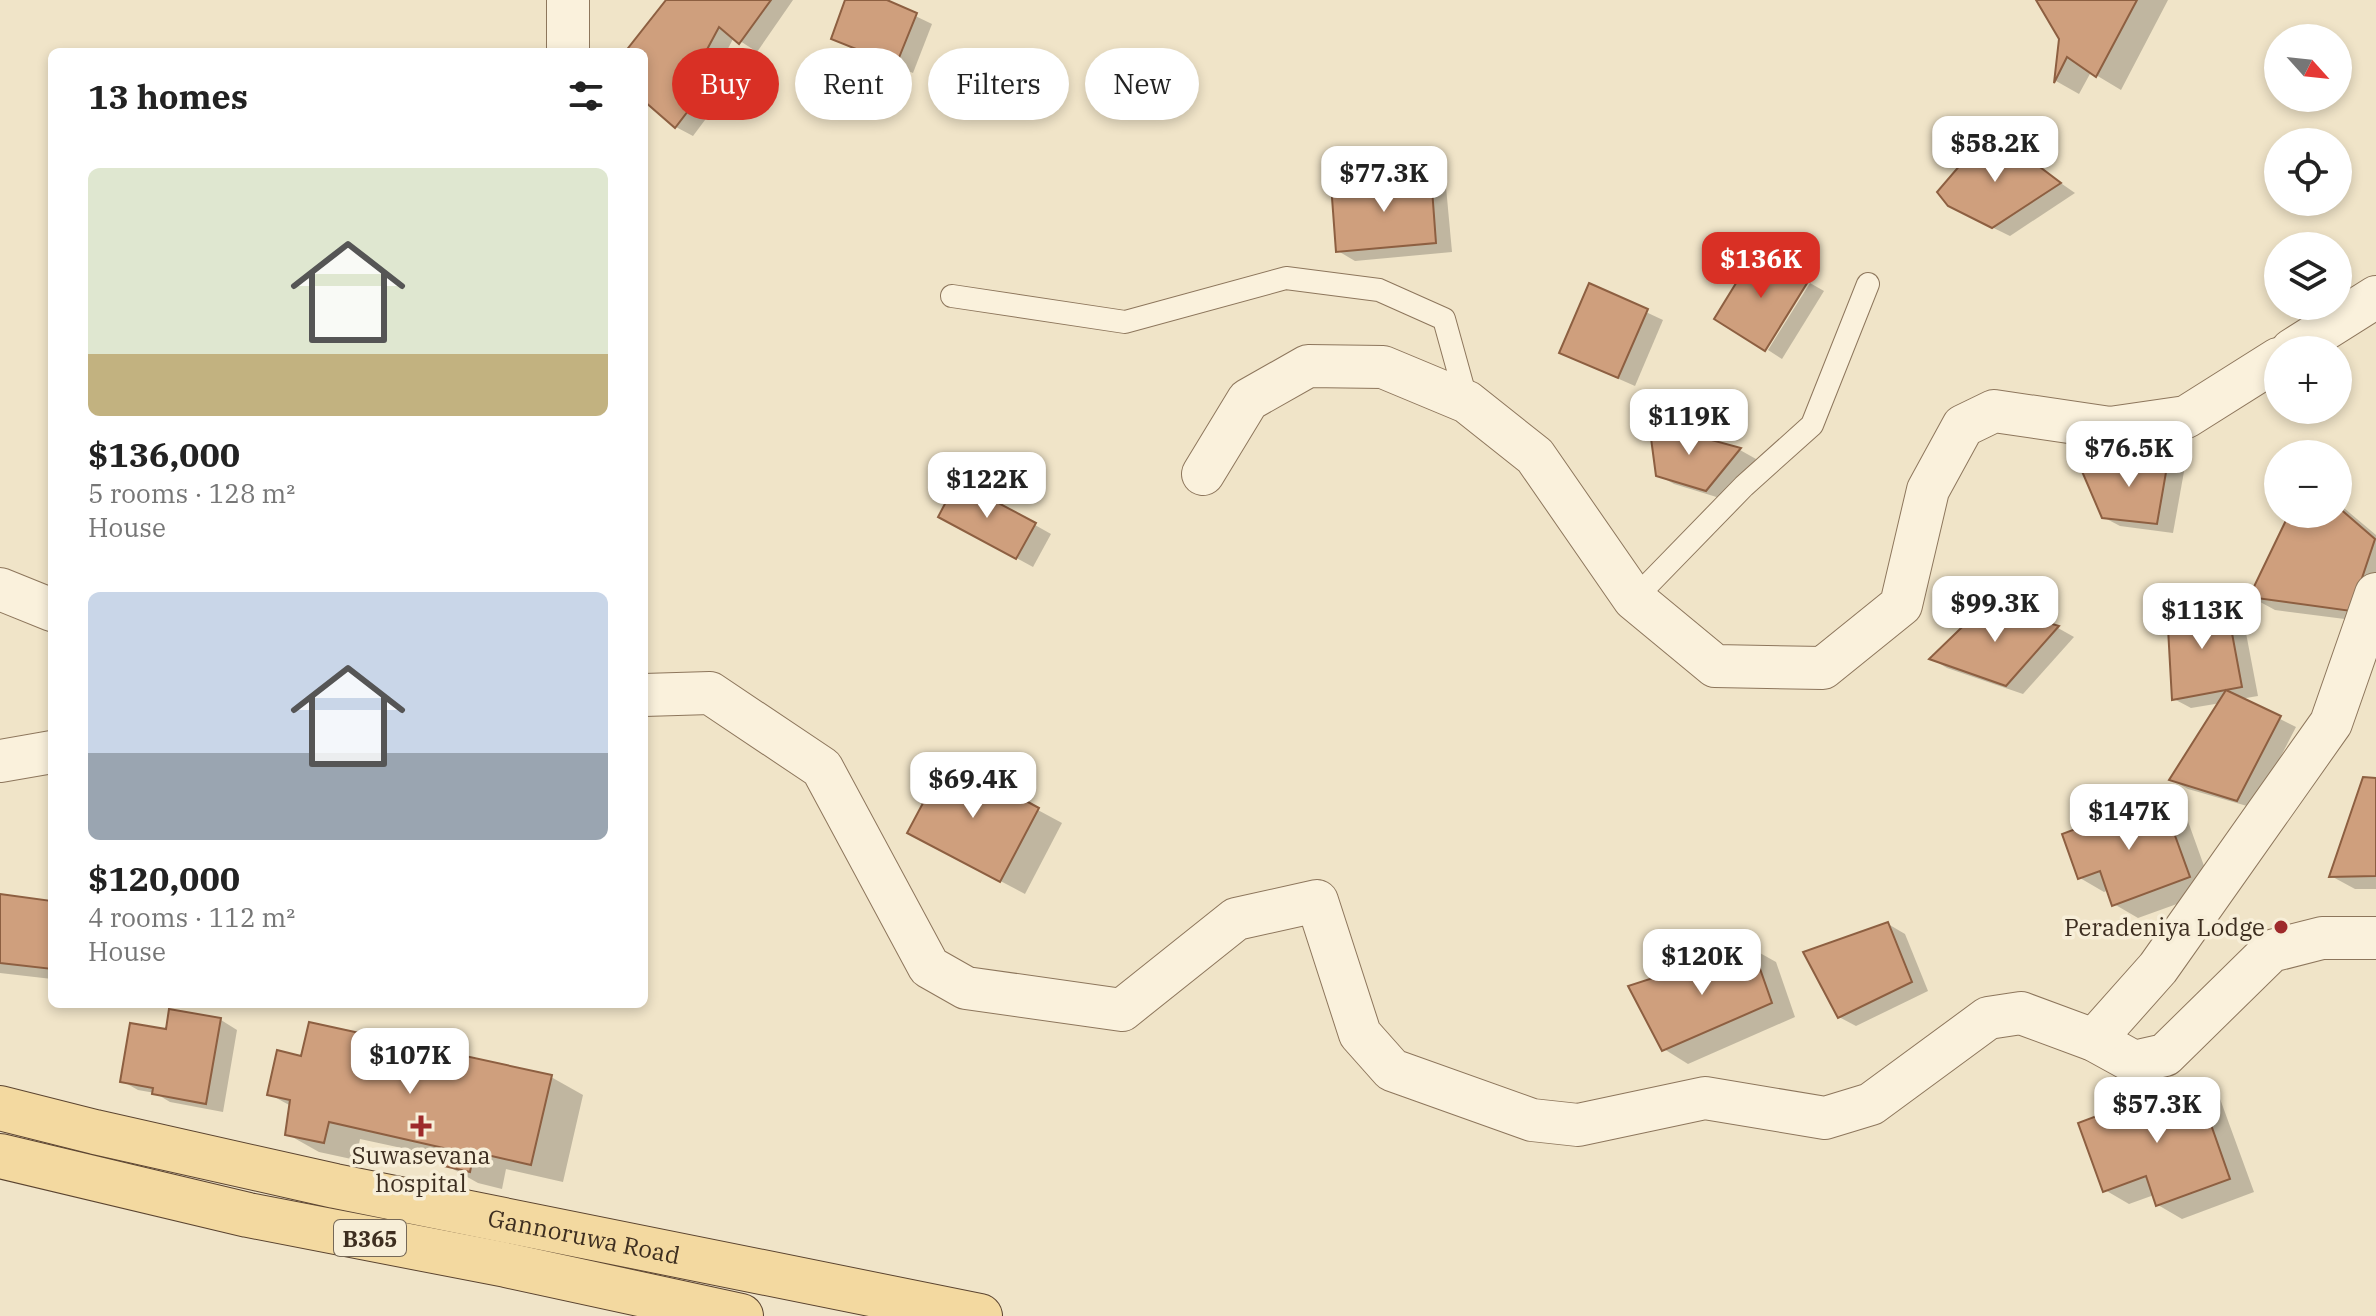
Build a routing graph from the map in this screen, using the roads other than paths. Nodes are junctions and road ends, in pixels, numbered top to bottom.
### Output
1 (568, 0) edge
2 (568, 48) edge
3 (1868, 284) dead end
4 (952, 296) dead end
5 (2376, 297) edge
6 (2314, 336) edge
7 (2264, 368) edge
8 (1467, 402) junction
9 (1203, 474) dead end
10 (0, 589) edge
11 (2376, 594) edge
12 (1634, 599) junction
13 (48, 608) edge
14 (648, 695) edge
15 (48, 753) edge
16 (0, 761) edge
17 (2376, 938) edge
18 (2094, 1040) junction
19 (0, 1108) edge
20 (0, 1156) edge
21 (741, 1316) edge
22 (980, 1316) edge

1 - 2 street
3 - 12 lane
4 - 8 lane
5 - 6 street
7 - 12 street
8 - 9 street
8 - 12 street
10 - 13 street
11 - 18 street
14 - 18 street
15 - 16 street
17 - 18 street
19 - 22 main road, Gannoruwa Road / B365
20 - 21 main road, Gannoruwa Road / B365

